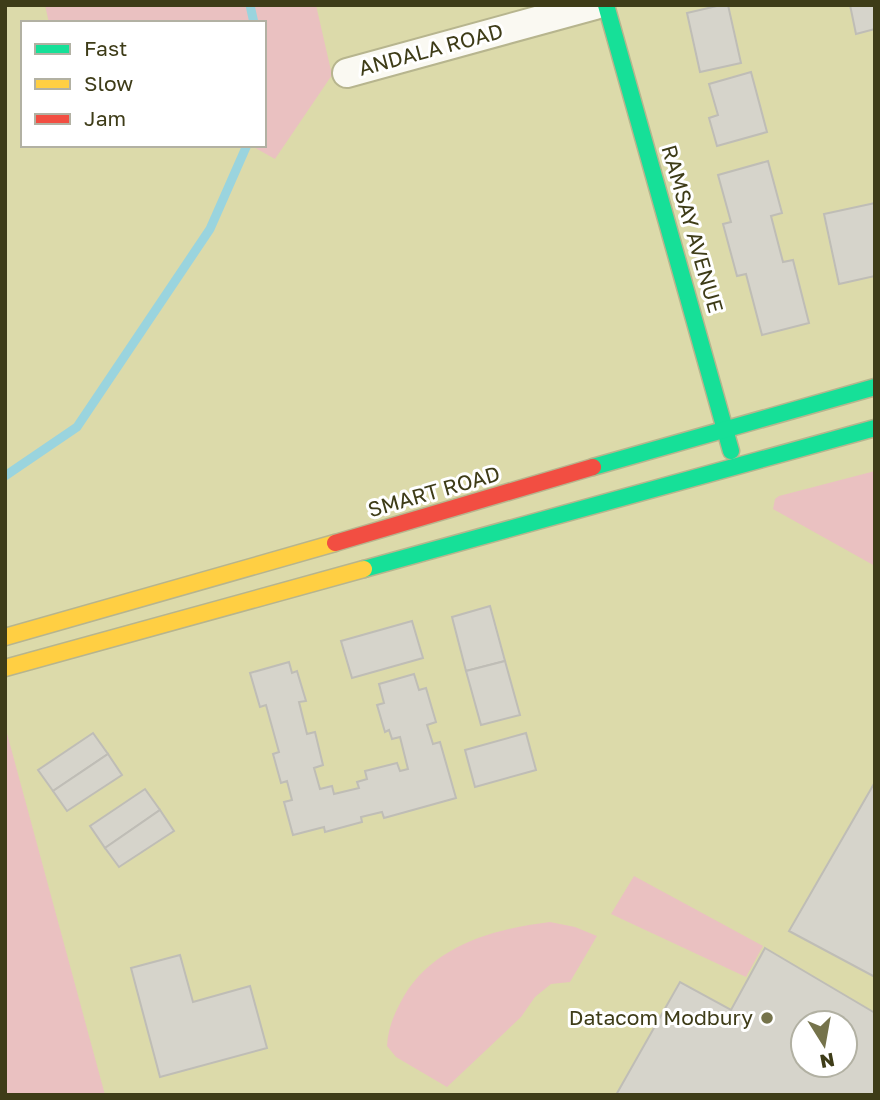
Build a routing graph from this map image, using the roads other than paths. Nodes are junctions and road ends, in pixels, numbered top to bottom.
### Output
1 (595, 5) edge
2 (606, 5) edge
3 (347, 73) dead end
4 (875, 387) edge
5 (726, 427) junction
6 (875, 428) edge
7 (733, 466) junction
8 (5, 637) edge
9 (5, 668) edge

1 - 3 street, ANDALA ROAD
2 - 5 main road, RAMSAY AVENUE
4 - 5 main road, SMART ROAD
5 - 7 main road, RAMSAY AVENUE
5 - 8 main road, SMART ROAD
6 - 7 main road
7 - 9 main road

